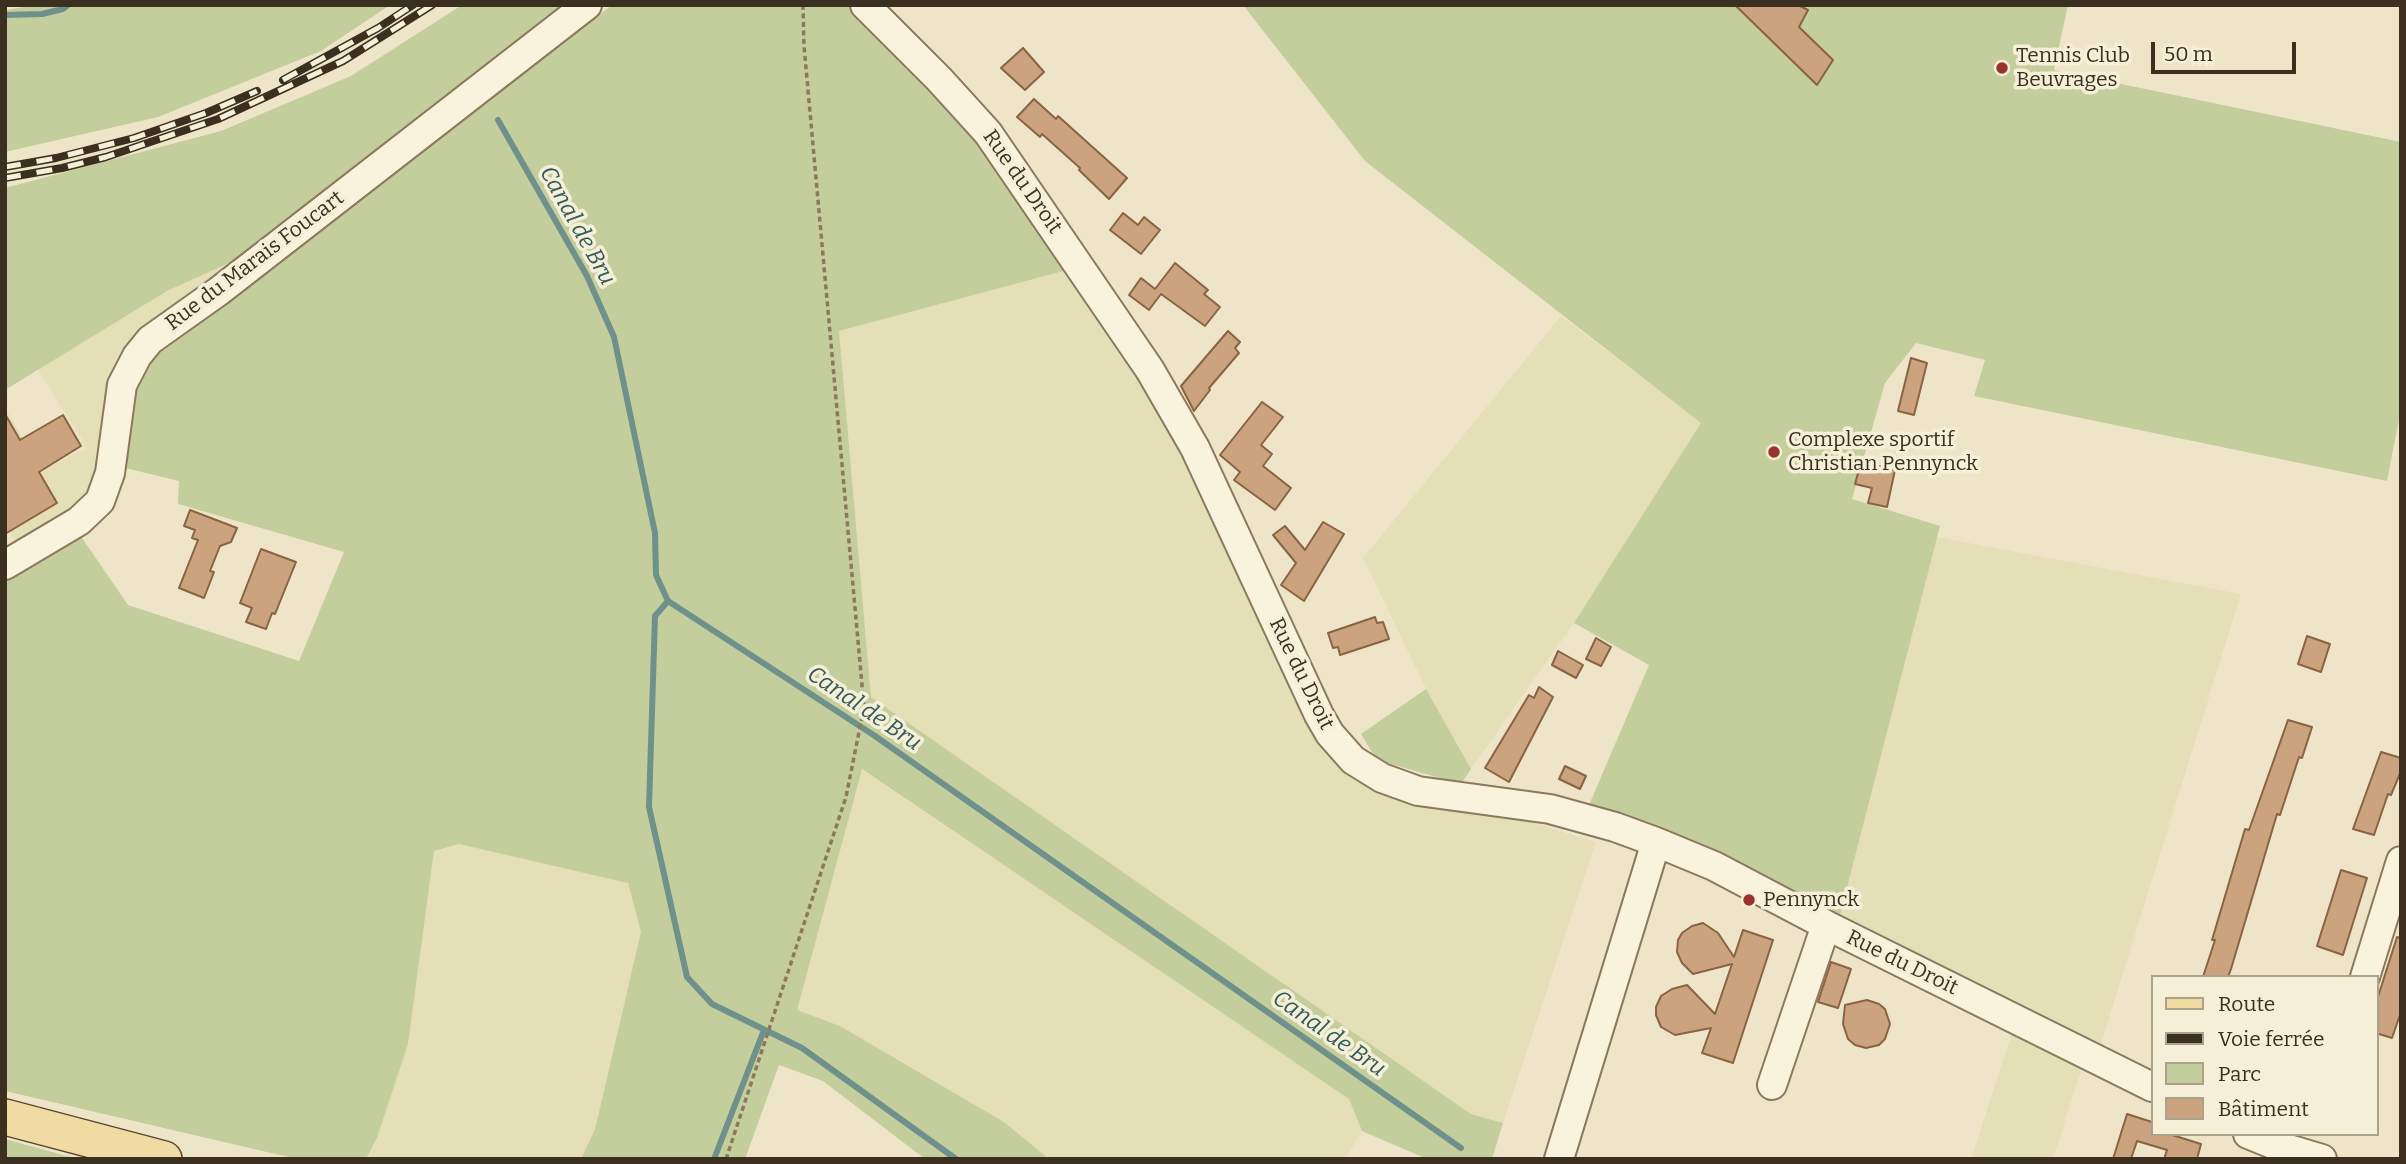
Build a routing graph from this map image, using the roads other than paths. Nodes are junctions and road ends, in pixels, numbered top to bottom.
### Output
1 (587, 5) edge
2 (864, 5) edge
3 (5, 565) edge
4 (1656, 842) junction
5 (2401, 861) edge
6 (1826, 925) junction
7 (2366, 975) edge
8 (1772, 1085) dead end
9 (2150, 1086) edge
10 (5, 1117) edge
11 (2257, 1136) edge
12 (2316, 1149) edge
13 (164, 1159) edge
14 (1559, 1159) edge

1 - 3 street, Rue du Marais Foucart
2 - 4 street, Rue du Droit
4 - 6 street, Rue du Droit
4 - 14 street
5 - 7 street
6 - 8 street
6 - 9 street, Rue du Droit
10 - 13 main road
11 - 12 street

